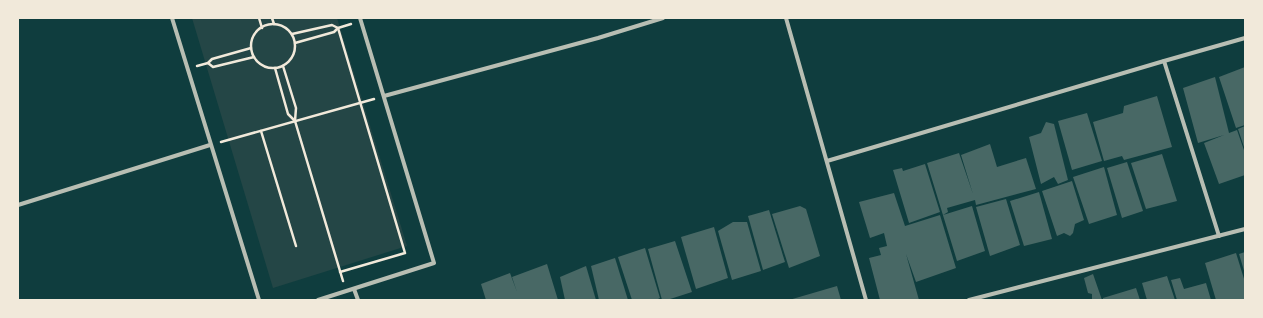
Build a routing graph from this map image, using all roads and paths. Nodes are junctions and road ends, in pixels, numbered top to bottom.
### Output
1 (172, 18) edge
2 (259, 18) edge
3 (272, 18) edge
4 (360, 18) edge
5 (663, 18) edge
6 (786, 18) edge
7 (274, 24) junction
8 (262, 28) junction
9 (338, 28) junction
10 (292, 34) junction
11 (1245, 38) edge
12 (295, 43) junction
13 (251, 48) junction
14 (254, 57) junction
15 (1164, 61) junction
16 (283, 66) junction
17 (274, 68) junction
18 (384, 96) junction
19 (361, 102) junction
20 (295, 121) junction
21 (261, 131) junction
22 (210, 145) junction
23 (827, 161) junction
24 (18, 205) edge
25 (1245, 228) edge
26 (1219, 236) junction
27 (296, 246) dead end
28 (340, 272) junction
29 (354, 289) junction
30 (346, 292) junction
31 (260, 300) edge
32 (318, 300) edge
33 (358, 300) edge
34 (866, 300) edge
35 (969, 300) edge

1 - 22 street
2 - 8 path
3 - 7 path
4 - 18 street
5 - 18 street
6 - 23 street
7 - 8 path
7 - 10 path
8 - 13 path
9 - 10 path
9 - 12 path
9 - 19 path
10 - 12 path
11 - 15 street
12 - 16 path
13 - 14 path
13 - 14 path
14 - 17 path
15 - 23 street
15 - 26 street
16 - 17 path
16 - 20 path
17 - 20 path
18 - 19 path
18 - 29 street
19 - 20 path
19 - 28 path
20 - 21 path
20 - 28 path
21 - 22 path
21 - 27 path
22 - 24 street
22 - 31 street
23 - 34 street
25 - 26 street
26 - 35 street
28 - 30 path
29 - 30 street
29 - 33 street
30 - 32 street

